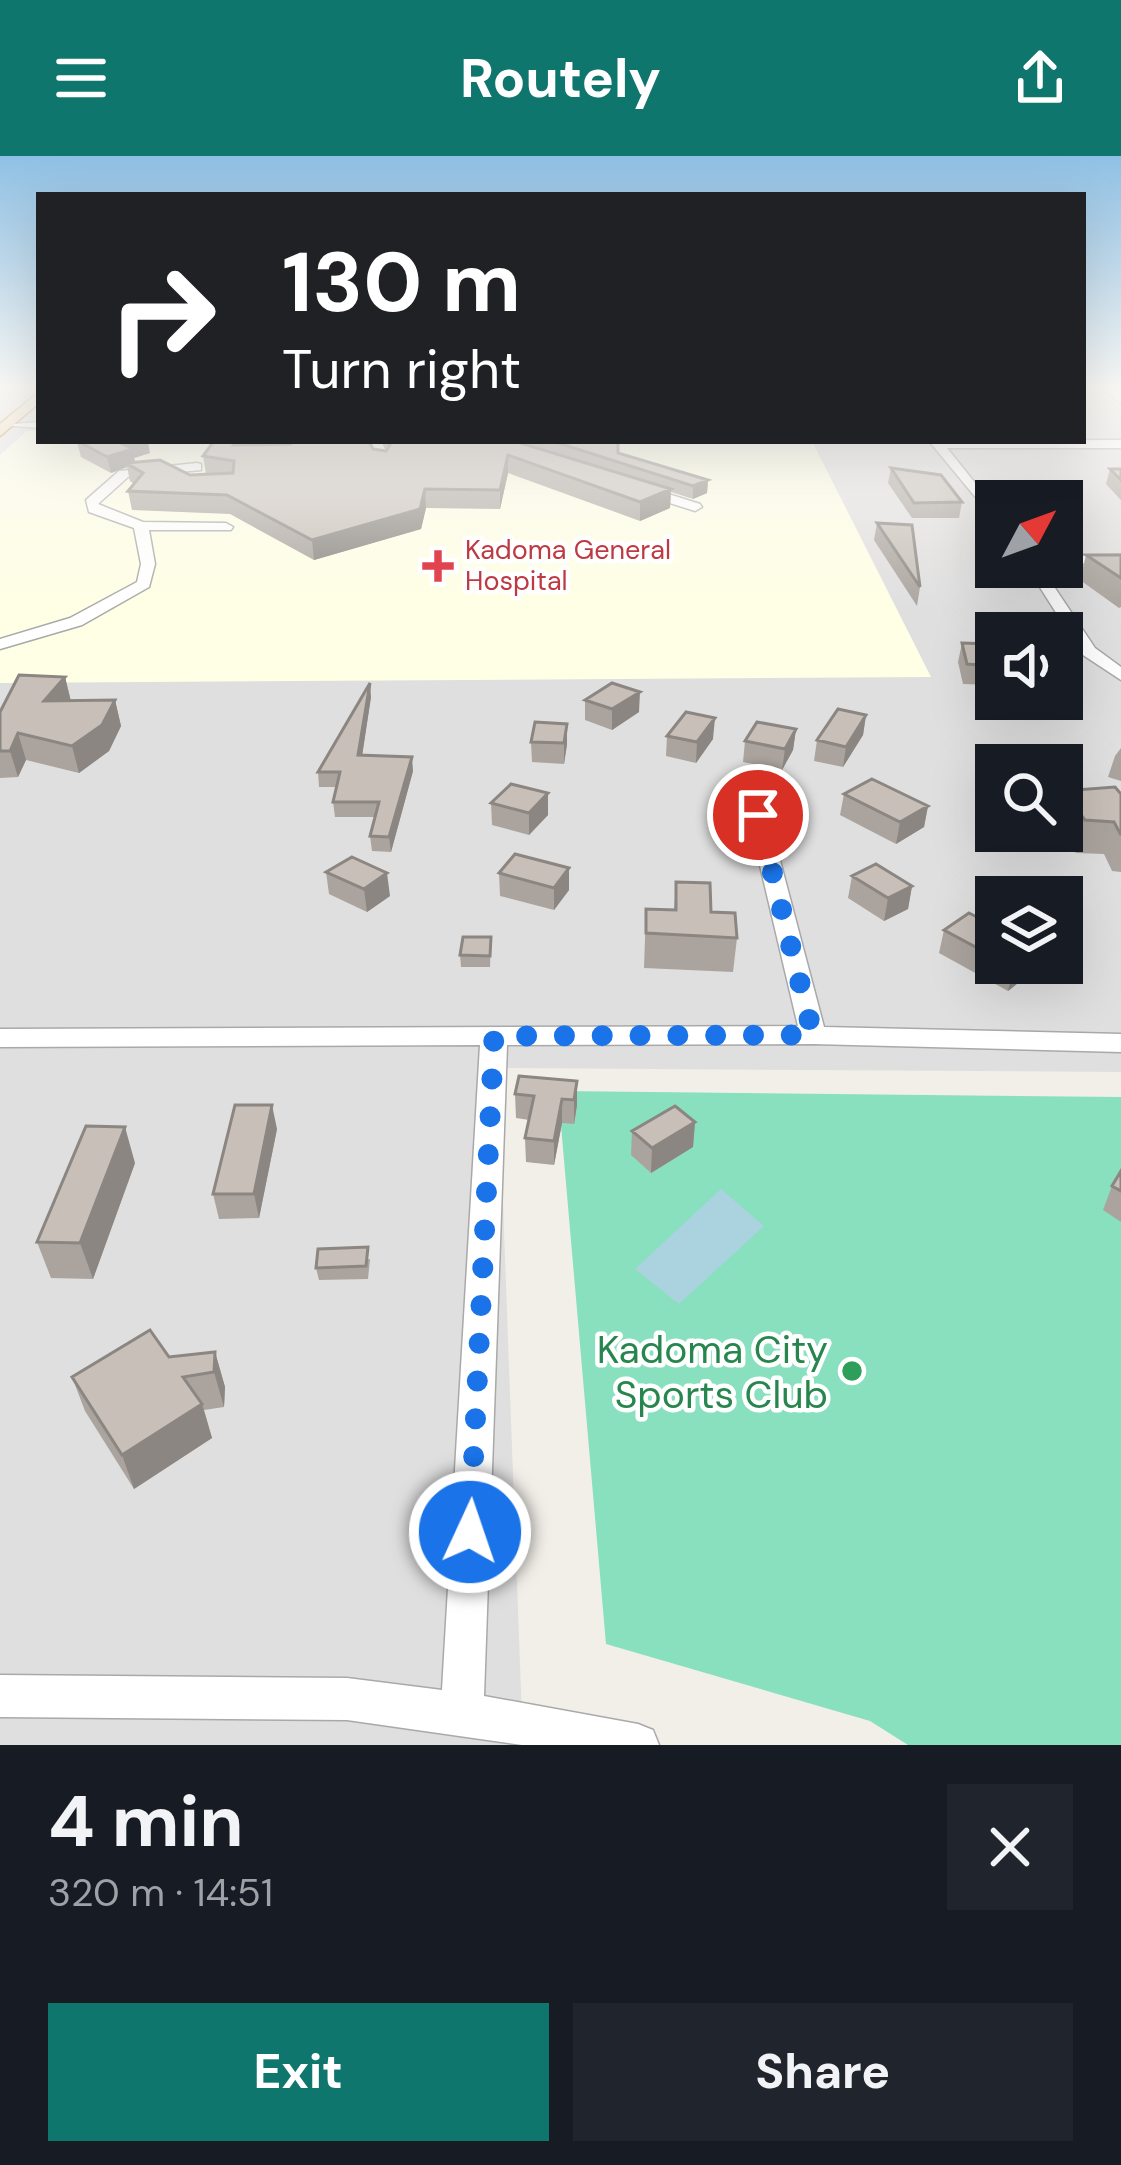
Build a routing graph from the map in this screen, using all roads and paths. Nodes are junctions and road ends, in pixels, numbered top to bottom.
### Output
1 (201, 462) edge
2 (952, 462) edge
3 (197, 467) junction
4 (200, 485) edge
5 (632, 487) edge
6 (975, 491) edge
7 (695, 507) dead end
8 (141, 526) junction
9 (226, 526) dead end
10 (1121, 559) edge
11 (1083, 560) edge
12 (1048, 588) edge
13 (0, 644) edge
14 (1121, 675) edge
15 (758, 815) dead end
16 (813, 1035) junction
17 (494, 1036) junction
18 (0, 1038) edge
19 (1121, 1043) edge
20 (0, 1696) edge
21 (462, 1713) junction
22 (546, 1736) edge
23 (638, 1745) edge

1 - 3 street
2 - 6 street
3 - 4 street
3 - 8 street
5 - 7 street
8 - 9 street
8 - 13 street
10 - 11 street
12 - 14 street
15 - 16 street
16 - 17 street
16 - 19 street
17 - 18 street
17 - 21 street
20 - 21 street
21 - 22 street
22 - 23 street

